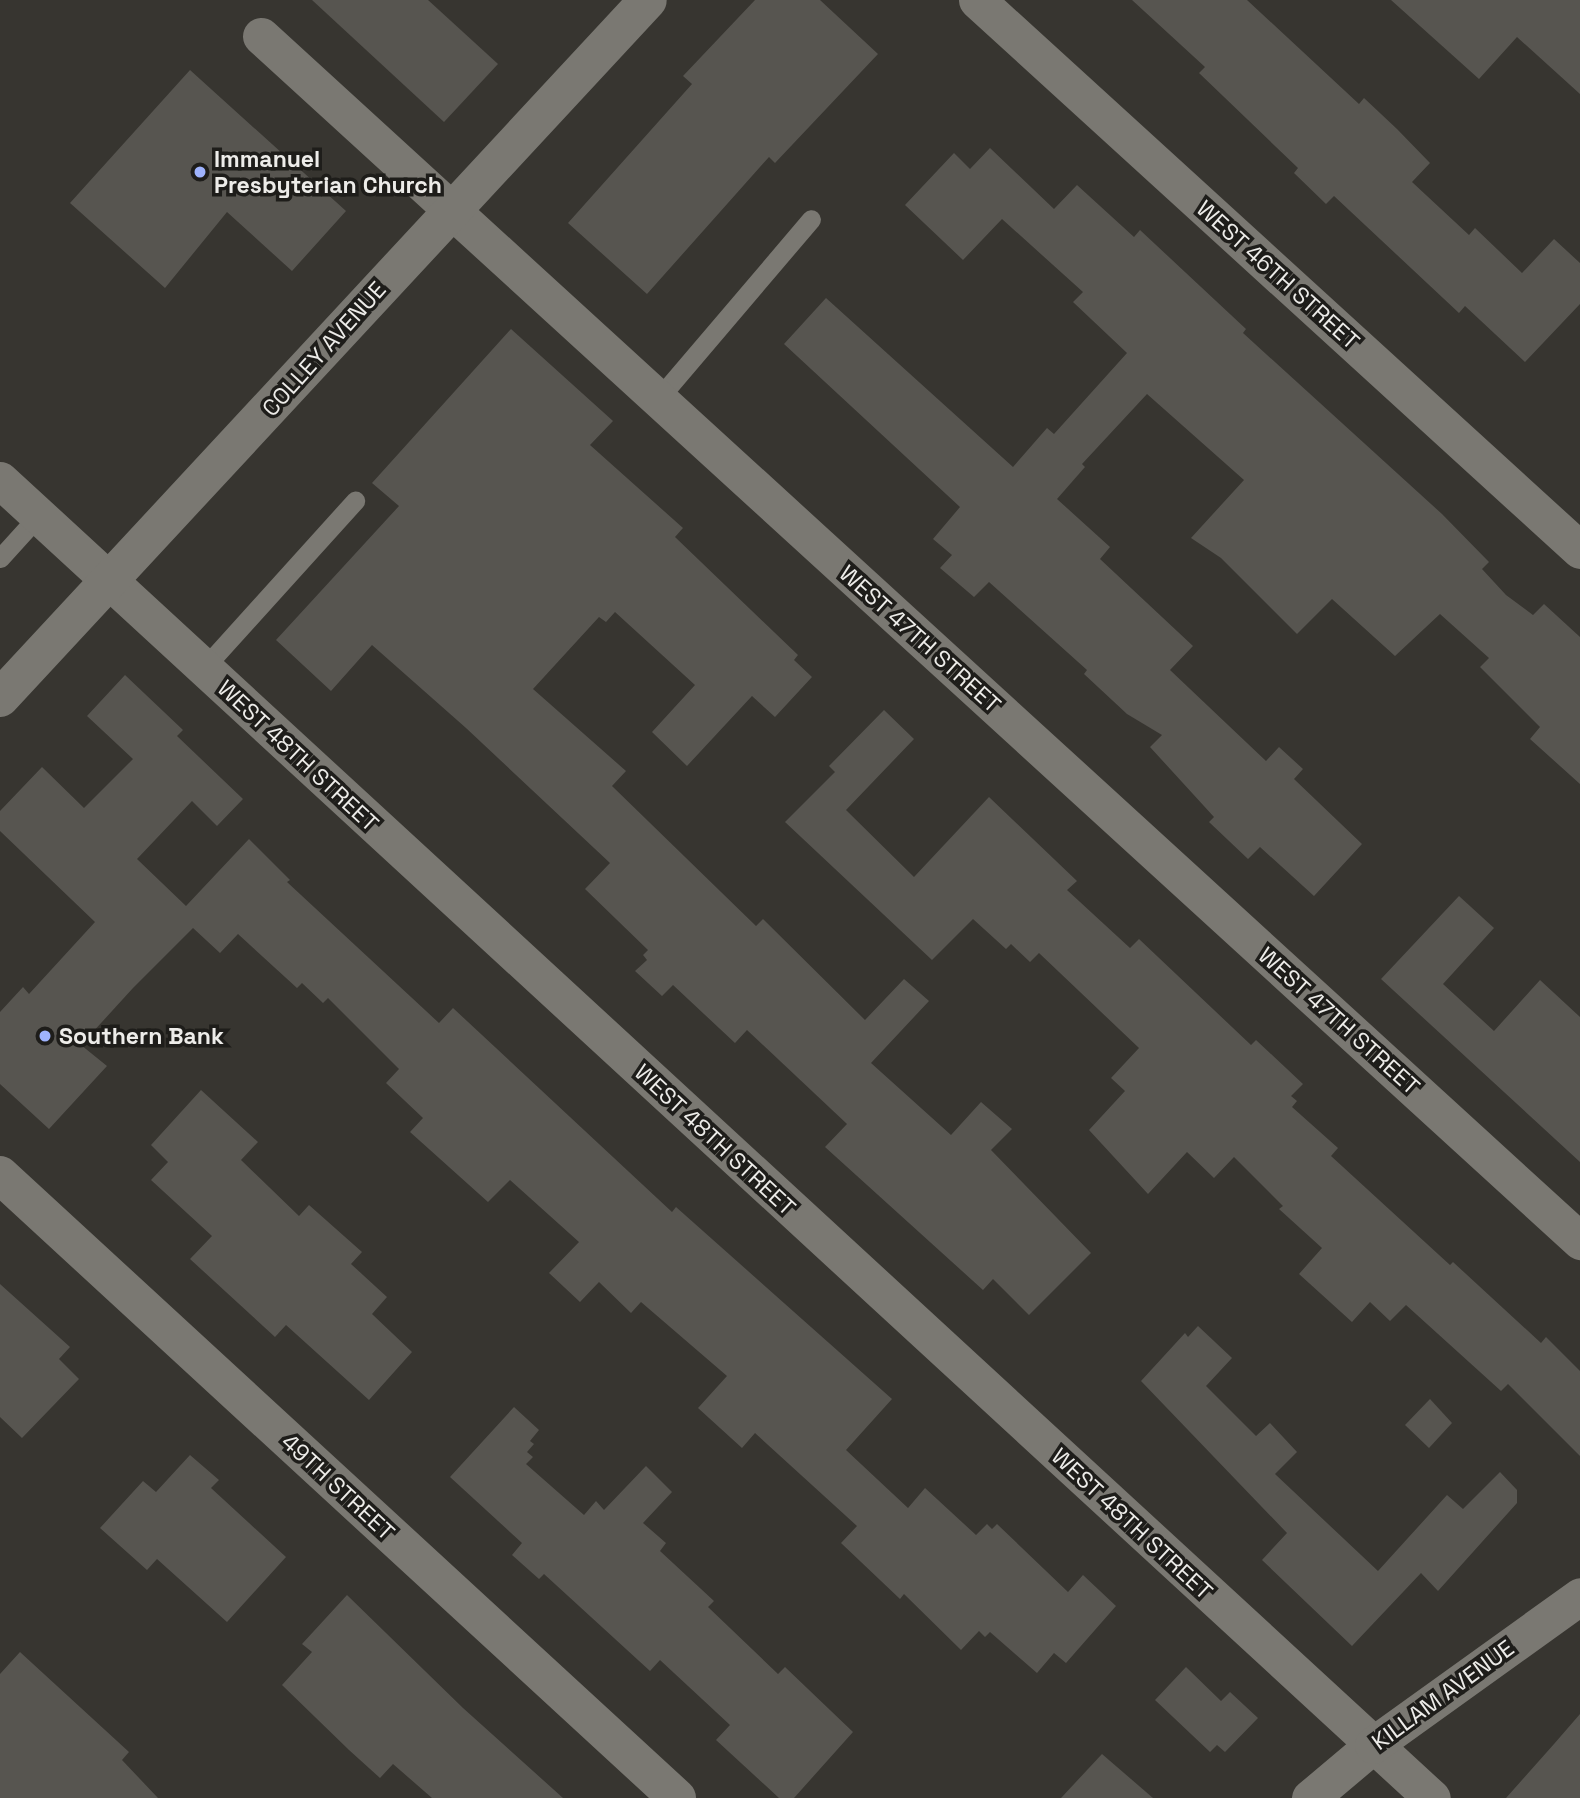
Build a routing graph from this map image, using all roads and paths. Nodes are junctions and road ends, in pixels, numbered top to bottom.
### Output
1 (648, 0) edge
2 (977, 0) edge
3 (261, 36) dead end
4 (451, 210) junction
5 (811, 219) dead end
6 (658, 398) junction
7 (0, 480) edge
8 (355, 501) dead end
9 (39, 515) junction
10 (1580, 550) edge
11 (0, 558) edge
12 (110, 582) junction
13 (203, 669) junction
14 (0, 698) edge
15 (0, 1175) edge
16 (1580, 1241) edge
17 (1580, 1595) edge
18 (1373, 1745) junction
19 (1313, 1797) edge
20 (677, 1798) edge
21 (1432, 1798) edge

1 - 4 main road, COLLEY AVENUE
2 - 10 street, WEST 46TH STREET
3 - 4 street, WEST 47TH STREET
4 - 6 street, WEST 47TH STREET
4 - 12 main road, COLLEY AVENUE
5 - 6 lane
6 - 16 street, WEST 47TH STREET
7 - 9 street, WEST 48TH STREET
8 - 13 lane
9 - 11 lane
9 - 12 street, WEST 48TH STREET
12 - 13 street, WEST 48TH STREET
12 - 14 main road, COLLEY AVENUE
13 - 18 street, WEST 48TH STREET
15 - 20 main road, 49TH STREET
17 - 18 street, KILLAM AVENUE
18 - 19 street, KILLAM AVENUE
18 - 21 street, WEST 48TH STREET

